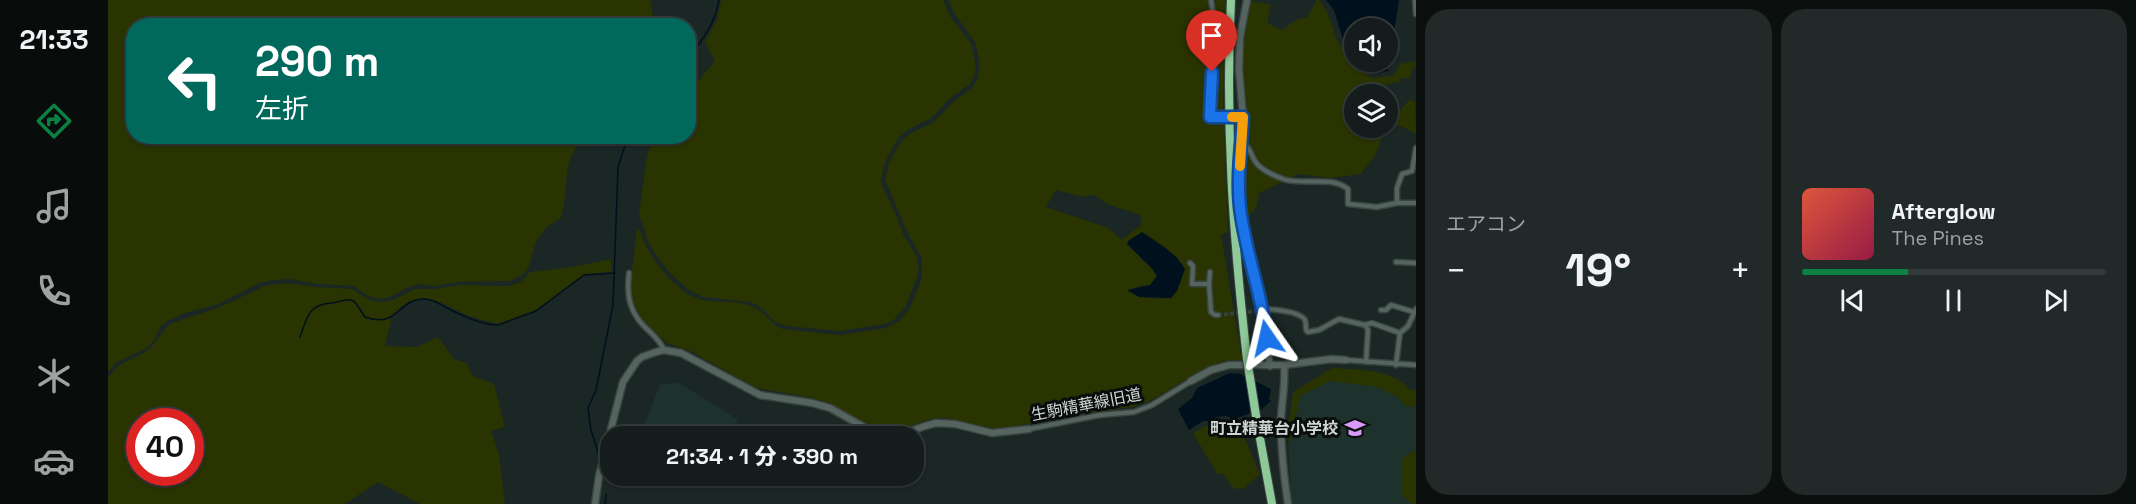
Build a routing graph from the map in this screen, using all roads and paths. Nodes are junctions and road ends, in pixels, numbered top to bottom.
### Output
1 (1211, 0) edge
2 (1233, 0) edge
3 (1247, 0) edge
4 (1415, 0) edge
5 (1416, 14) edge
6 (1241, 117) junction
7 (1242, 143) junction
8 (1416, 148) edge
9 (1397, 203) junction
10 (1416, 203) edge
11 (1396, 262) dead end
12 (1416, 262) edge
13 (1190, 263) dead end
14 (1210, 272) dead end
15 (629, 273) dead end
16 (1209, 284) junction
17 (1260, 310) junction
18 (1382, 310) dead end
19 (1415, 311) edge
20 (1218, 315) dead end
21 (1365, 325) junction
22 (1400, 333) junction
23 (664, 350) junction
24 (1346, 360) joint
25 (1366, 362) junction
26 (1284, 365) junction
27 (1396, 365) junction
28 (1416, 365) edge
29 (1270, 366) junction
30 (1191, 381) joint
31 (860, 426) edge
32 (922, 426) edge
33 (1029, 429) joint
34 (595, 504) edge
35 (1274, 504) edge
36 (1288, 504) edge

1 - 6 street, bridge
2 - 35 highway, bridge
3 - 6 street
4 - 5 street
6 - 7 street
7 - 9 street
7 - 17 street
8 - 9 street
9 - 10 street
11 - 12 street
13 - 16 street
14 - 16 street
15 - 23 street
16 - 20 street
17 - 21 street
17 - 29 street
18 - 19 street
19 - 22 street
21 - 22 street
21 - 25 street
22 - 27 street
23 - 31 street
23 - 34 street
24 - 25 street, 生駒精華線旧道
24 - 26 street, 生駒精華線旧道
25 - 27 street, 生駒精華線旧道
26 - 29 street, 生駒精華線旧道
26 - 36 street
27 - 28 street, 生駒精華線旧道
29 - 30 street, 生駒精華線旧道
30 - 33 street, 生駒精華線旧道
32 - 33 street, 生駒精華線旧道

